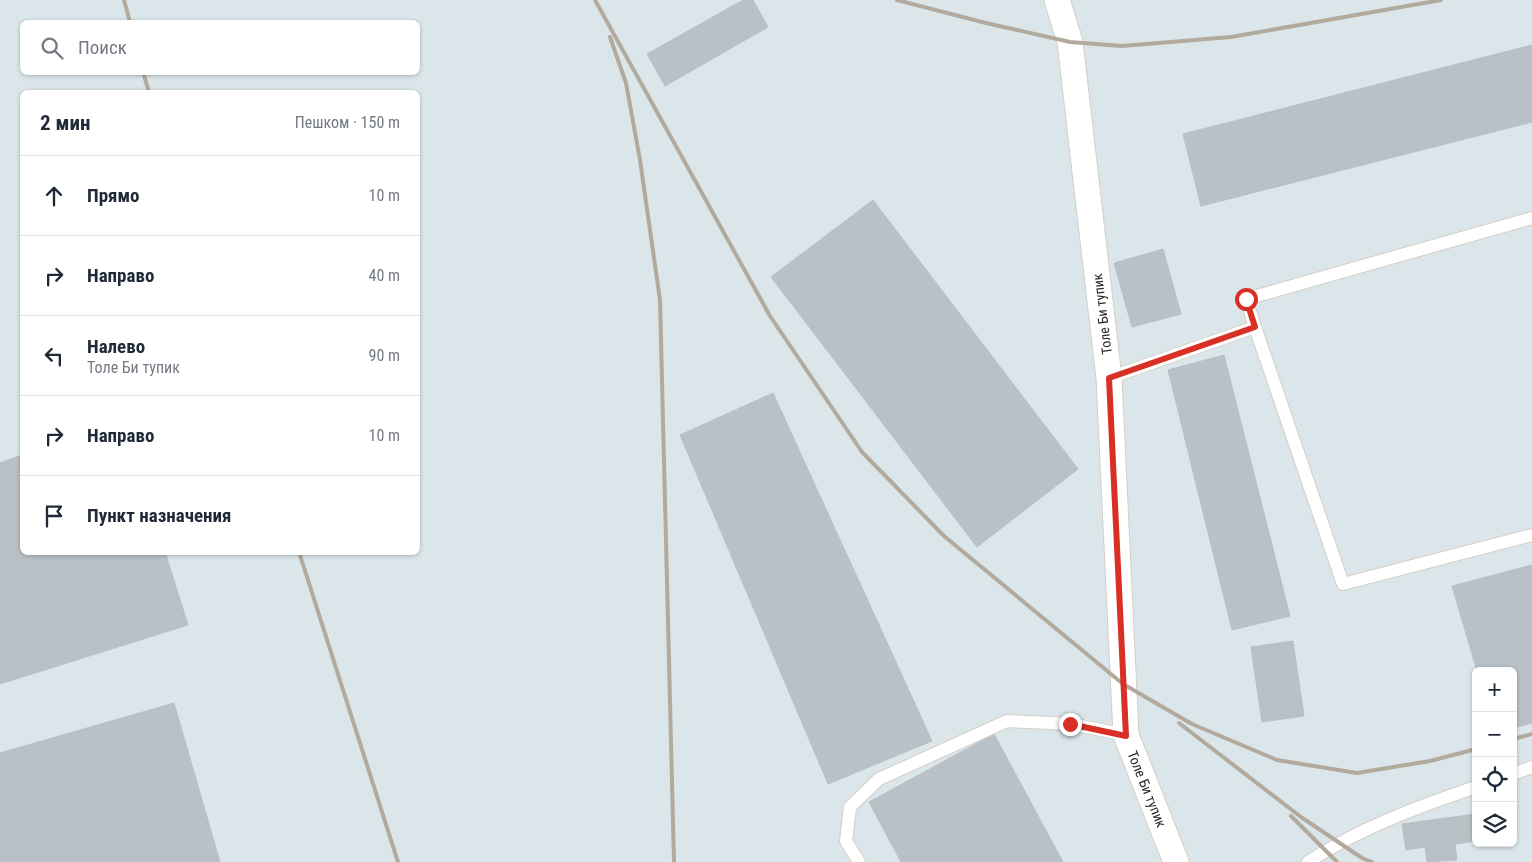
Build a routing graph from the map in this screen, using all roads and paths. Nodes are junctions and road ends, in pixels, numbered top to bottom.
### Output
1 (1057, 0) edge
2 (1532, 218) edge
3 (1255, 327) junction
4 (1109, 378) junction
5 (1532, 536) edge
6 (1126, 736) junction
7 (1532, 767) edge
8 (1517, 773) edge
9 (1472, 788) edge
10 (859, 862) edge
11 (1176, 862) edge
12 (1308, 862) edge

1 - 4 street, Толе Би тупик
2 - 3 lane
3 - 4 lane
3 - 5 lane
4 - 6 street, Толе Би тупик
6 - 10 lane
6 - 11 street, Толе Би тупик
7 - 8 lane
9 - 12 lane

